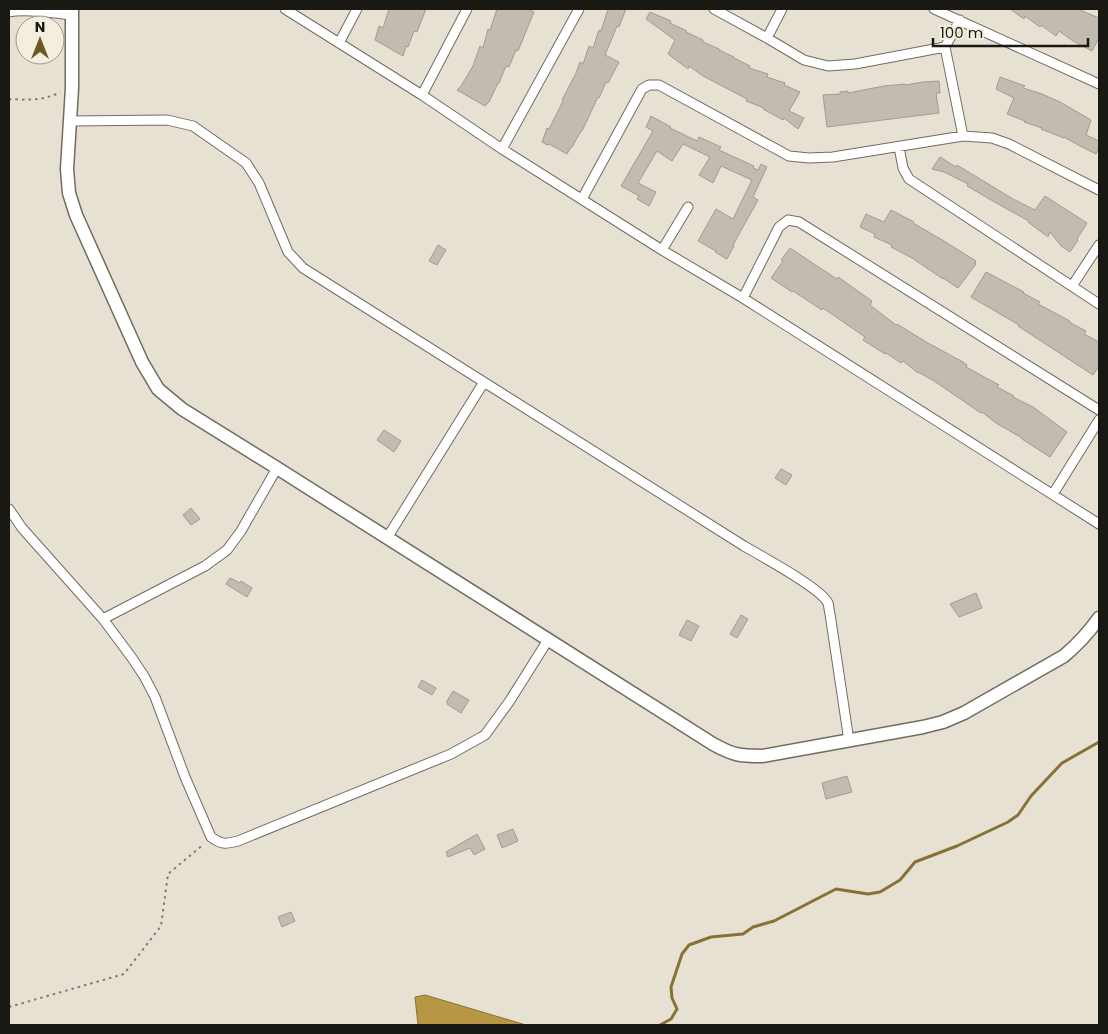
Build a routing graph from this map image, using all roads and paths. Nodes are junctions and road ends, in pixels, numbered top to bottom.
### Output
1 (285, 9) edge
2 (357, 9) edge
3 (467, 9) edge
4 (580, 9) edge
5 (714, 9) edge
6 (782, 9) edge
7 (934, 9) edge
8 (9, 12) edge
9 (72, 12) edge
10 (960, 20) junction
11 (767, 38) junction
12 (339, 43) junction
13 (945, 47) junction
14 (1099, 84) edge
15 (61, 91) dead end
16 (422, 95) junction
17 (9, 99) edge
18 (71, 121) junction
19 (962, 136) junction
20 (899, 147) junction
21 (502, 149) junction
22 (1099, 190) edge
23 (582, 199) junction
24 (688, 207) dead end
25 (1099, 245) edge
26 (662, 250) junction
27 (1072, 286) junction
28 (743, 298) junction
29 (1099, 304) edge
30 (484, 382) junction
31 (1099, 410) edge
32 (1099, 420) edge
33 (277, 468) junction
34 (1053, 494) junction
35 (9, 509) edge
36 (1099, 524) edge
37 (387, 538) junction
38 (1099, 618) edge
39 (103, 619) junction
40 (548, 640) junction
41 (849, 740) junction
42 (211, 837) junction
43 (9, 1007) edge

1 - 12 street
2 - 12 street
3 - 16 street
4 - 21 street
5 - 11 street
6 - 11 street
7 - 10 street
8 - 9 street
9 - 18 street
10 - 13 street
10 - 14 street
11 - 13 street
12 - 16 street
13 - 19 street
15 - 17 path
16 - 21 street
18 - 30 street
18 - 33 street
19 - 20 street
19 - 22 street
20 - 23 street
20 - 27 street
21 - 23 street
23 - 26 street
24 - 26 street
25 - 27 street
26 - 28 street
27 - 29 street
28 - 31 street
28 - 34 street
30 - 37 street
30 - 41 street
32 - 34 street
33 - 37 street
33 - 39 street
34 - 36 street
35 - 39 street
37 - 40 street
38 - 41 street
39 - 42 street
40 - 41 street
40 - 42 street
42 - 43 path

